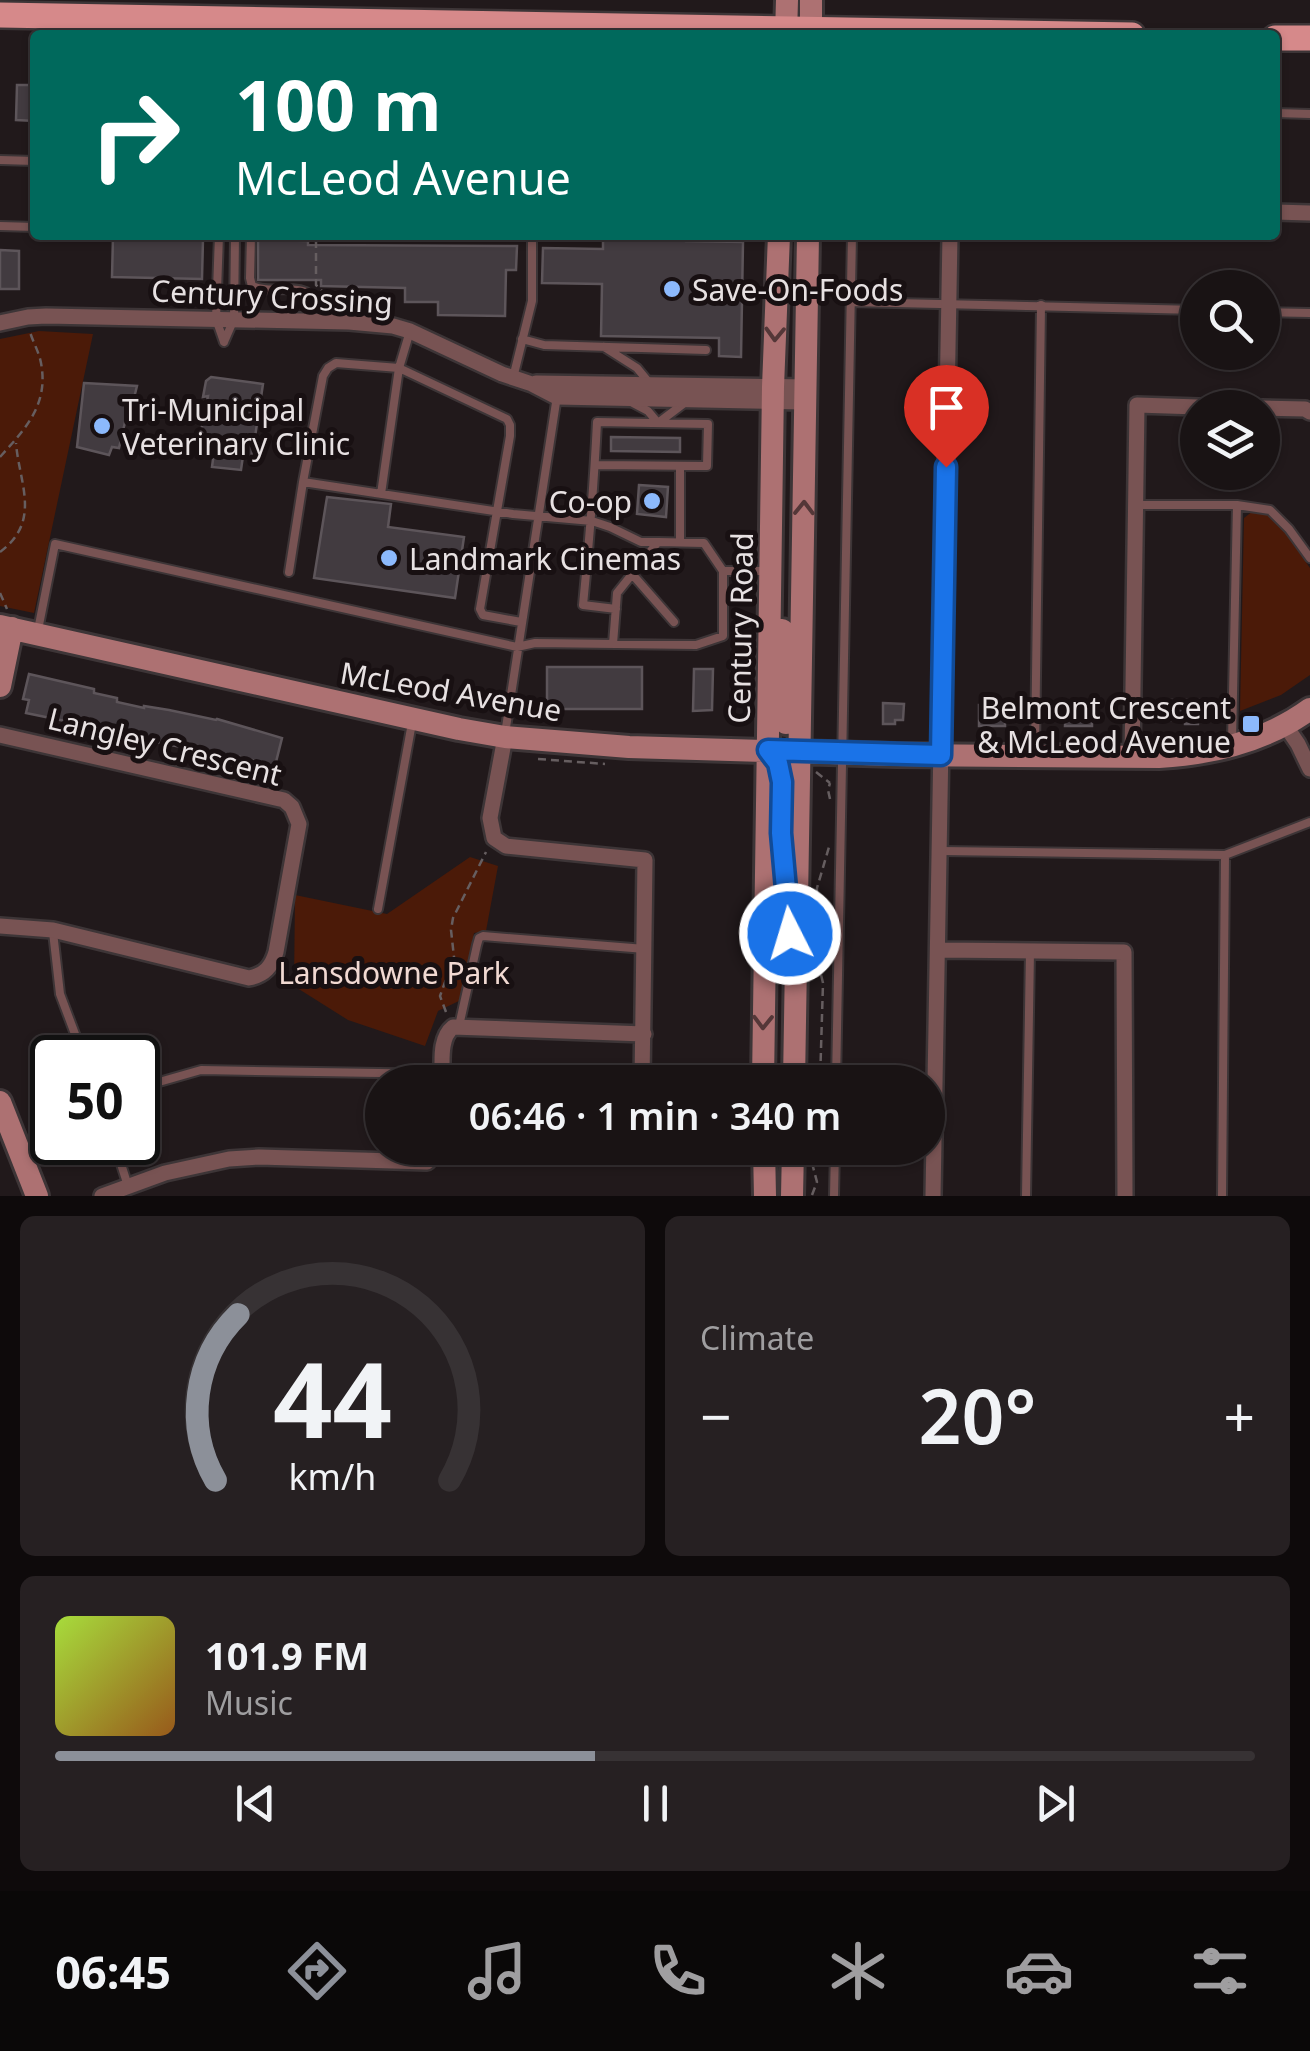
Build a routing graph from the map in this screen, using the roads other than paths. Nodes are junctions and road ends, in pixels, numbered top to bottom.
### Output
1 (787, 0) edge
2 (812, 0) edge
3 (0, 15) edge
4 (230, 27) edge
5 (567, 30) edge
6 (797, 30) edge
7 (799, 30) edge
8 (1280, 38) edge
9 (1310, 38) edge
10 (1280, 113) edge
11 (1310, 114) edge
12 (0, 160) edge
13 (30, 160) edge
14 (1280, 212) edge
15 (1310, 213) edge
16 (0, 226) edge
17 (30, 226) edge
18 (219, 240) edge
19 (235, 240) edge
20 (251, 240) edge
21 (532, 240) edge
22 (779, 240) edge
23 (808, 240) edge
24 (852, 240) edge
25 (950, 240) edge
26 (850, 302) junction
27 (949, 303) junction
28 (1041, 305) junction
29 (1180, 309) edge
30 (1280, 312) edge
31 (1310, 313) edge
32 (216, 319) junction
33 (234, 319) junction
34 (309, 321) junction
35 (0, 323) edge
36 (410, 331) junction
37 (522, 340) junction
38 (604, 347) junction
39 (706, 350) dead end
40 (400, 368) junction
41 (513, 378) junction
42 (651, 384) junction
43 (558, 389) junction
44 (773, 394) junction
45 (805, 395) junction
46 (622, 398) junction
47 (688, 400) junction
48 (1180, 406) edge
49 (1280, 410) edge
50 (1310, 412) edge
51 (658, 423) junction
52 (595, 465) junction
53 (680, 466) junction
54 (303, 482) junction
55 (381, 494) junction
56 (1136, 505) junction
57 (1237, 505) junction
58 (497, 512) junction
59 (537, 517) junction
60 (592, 522) junction
61 (658, 542) junction
62 (680, 542) junction
63 (1310, 558) edge
64 (724, 571) junction
65 (770, 571) junction
66 (289, 572) dead end
67 (632, 574) junction
68 (770, 600) junction
69 (616, 609) junction
70 (6, 621) edge
71 (521, 622) junction
72 (674, 622) dead end
73 (37, 634) junction
74 (613, 644) junction
75 (517, 648) junction
76 (0, 686) edge
77 (1310, 709) edge
78 (413, 719) junction
79 (1286, 725) junction
80 (0, 734) edge
81 (505, 737) junction
82 (1232, 746) junction
83 (768, 750) junction
84 (800, 751) junction
85 (941, 755) junction
86 (1035, 756) junction
87 (1132, 758) junction
88 (843, 762) junction
89 (1310, 769) edge
90 (1310, 822) edge
91 (940, 851) junction
92 (1225, 854) junction
93 (378, 909) dead end
94 (0, 926) edge
95 (53, 930) junction
96 (645, 949) junction
97 (938, 950) junction
98 (1030, 951) junction
99 (796, 1002) junction
100 (456, 1027) junction
101 (644, 1034) junction
102 (75, 1035) edge
103 (443, 1065) edge
104 (643, 1065) edge
105 (763, 1065) edge
106 (794, 1065) edge
107 (836, 1065) edge
108 (365, 1075) edge
109 (160, 1082) edge
110 (0, 1102) edge
111 (365, 1160) edge
112 (121, 1165) edge
113 (764, 1165) edge
114 (793, 1165) edge
115 (835, 1165) edge
116 (128, 1186) junction
117 (37, 1196) edge
118 (102, 1196) edge
119 (765, 1196) edge
120 (792, 1196) edge
121 (834, 1196) edge
122 (933, 1196) edge
123 (1026, 1196) edge
124 (1124, 1196) edge
125 (1222, 1196) edge

1 - 6 main road
2 - 7 main road
3 - 4 main road
4 - 5 main road
8 - 9 main road
10 - 11 lane
12 - 13 lane
14 - 15 street
16 - 17 lane
18 - 32 lane
19 - 33 lane
20 - 34 lane
21 - 37 lane
22 -> 44 main road, Century Road
23 - 45 main road, Century Road
24 - 26 lane
25 - 27 street
26 - 27 lane
26 - 88 lane
27 - 28 lane
27 - 85 street
28 - 29 lane
28 - 86 lane
30 - 31 lane
32 - 33 street, Century Crossing
32 - 33 lane
32 - 35 street, Century Crossing
33 - 34 street, Century Crossing
34 - 36 street, Century Crossing
36 - 40 lane
36 - 41 street, Century Crossing
37 - 38 lane
37 - 41 lane
38 - 39 lane
38 - 42 lane
40 - 54 lane
40 - 55 lane
40 - 58 lane
41 - 43 street, Century Crossing
42 - 43 street, Century Crossing
42 - 44 street, Century Crossing
43 - 46 street, Century Crossing
43 - 59 lane
44 - 45 street, Century Crossing
44 - 47 street, Century Crossing
44 - 65 main road, Century Road
84 -> 45 main road, Century Road
46 - 47 street, Century Crossing
46 - 51 lane
47 - 51 lane
48 - 56 street
49 - 50 street
51 - 52 lane
51 - 53 lane
52 - 53 lane
52 - 60 lane
53 - 62 lane
54 - 55 lane
54 - 66 lane
55 - 58 lane
56 - 57 lane
56 - 87 street
57 - 63 lane
57 - 82 lane
58 - 59 lane
58 - 71 lane
59 - 60 lane
59 - 71 lane
60 - 61 lane
60 - 69 lane
61 - 62 lane
61 - 67 lane
62 - 64 lane
64 - 65 lane
64 - 74 lane
65 - 68 main road, Century Road
67 - 69 lane
67 - 72 lane
68 - 83 main road, Century Road
68 - 84 main road
69 - 74 lane
70 - 73 main road, McLeod Avenue
70 - 76 main road
71 - 75 lane
73 - 75 lane
73 - 78 main road, McLeod Avenue
74 - 75 lane
75 - 81 lane
77 - 79 main road, McLeod Avenue
78 - 81 main road, McLeod Avenue
78 - 93 lane
79 - 82 main road, McLeod Avenue
79 - 89 street
80 - 95 street, Langley Crescent
81 - 83 main road, McLeod Avenue
81 - 96 street
82 - 87 main road, McLeod Avenue
83 - 84 main road, McLeod Avenue
83 - 99 main road
83 -> 105 main road, Century Road
84 - 88 main road, McLeod Avenue
84 - 99 main road, Century Road
85 - 86 main road, McLeod Avenue
85 - 88 main road, McLeod Avenue
85 - 91 street
86 - 87 main road, McLeod Avenue
88 - 107 lane
90 - 92 lane
91 - 92 lane
91 - 97 street
92 - 125 lane
94 - 95 street, Langley Crescent
95 - 102 lane
96 - 100 lane
96 - 101 street
97 - 98 street
97 - 122 street
98 - 123 lane
98 - 124 street
99 - 106 main road, Century Road
100 - 101 street
100 - 103 street
101 - 104 street
108 - 109 lane
110 - 117 main road
111 - 116 street
112 - 116 lane
113 - 119 main road
114 - 120 main road
115 - 121 lane
116 - 118 street

